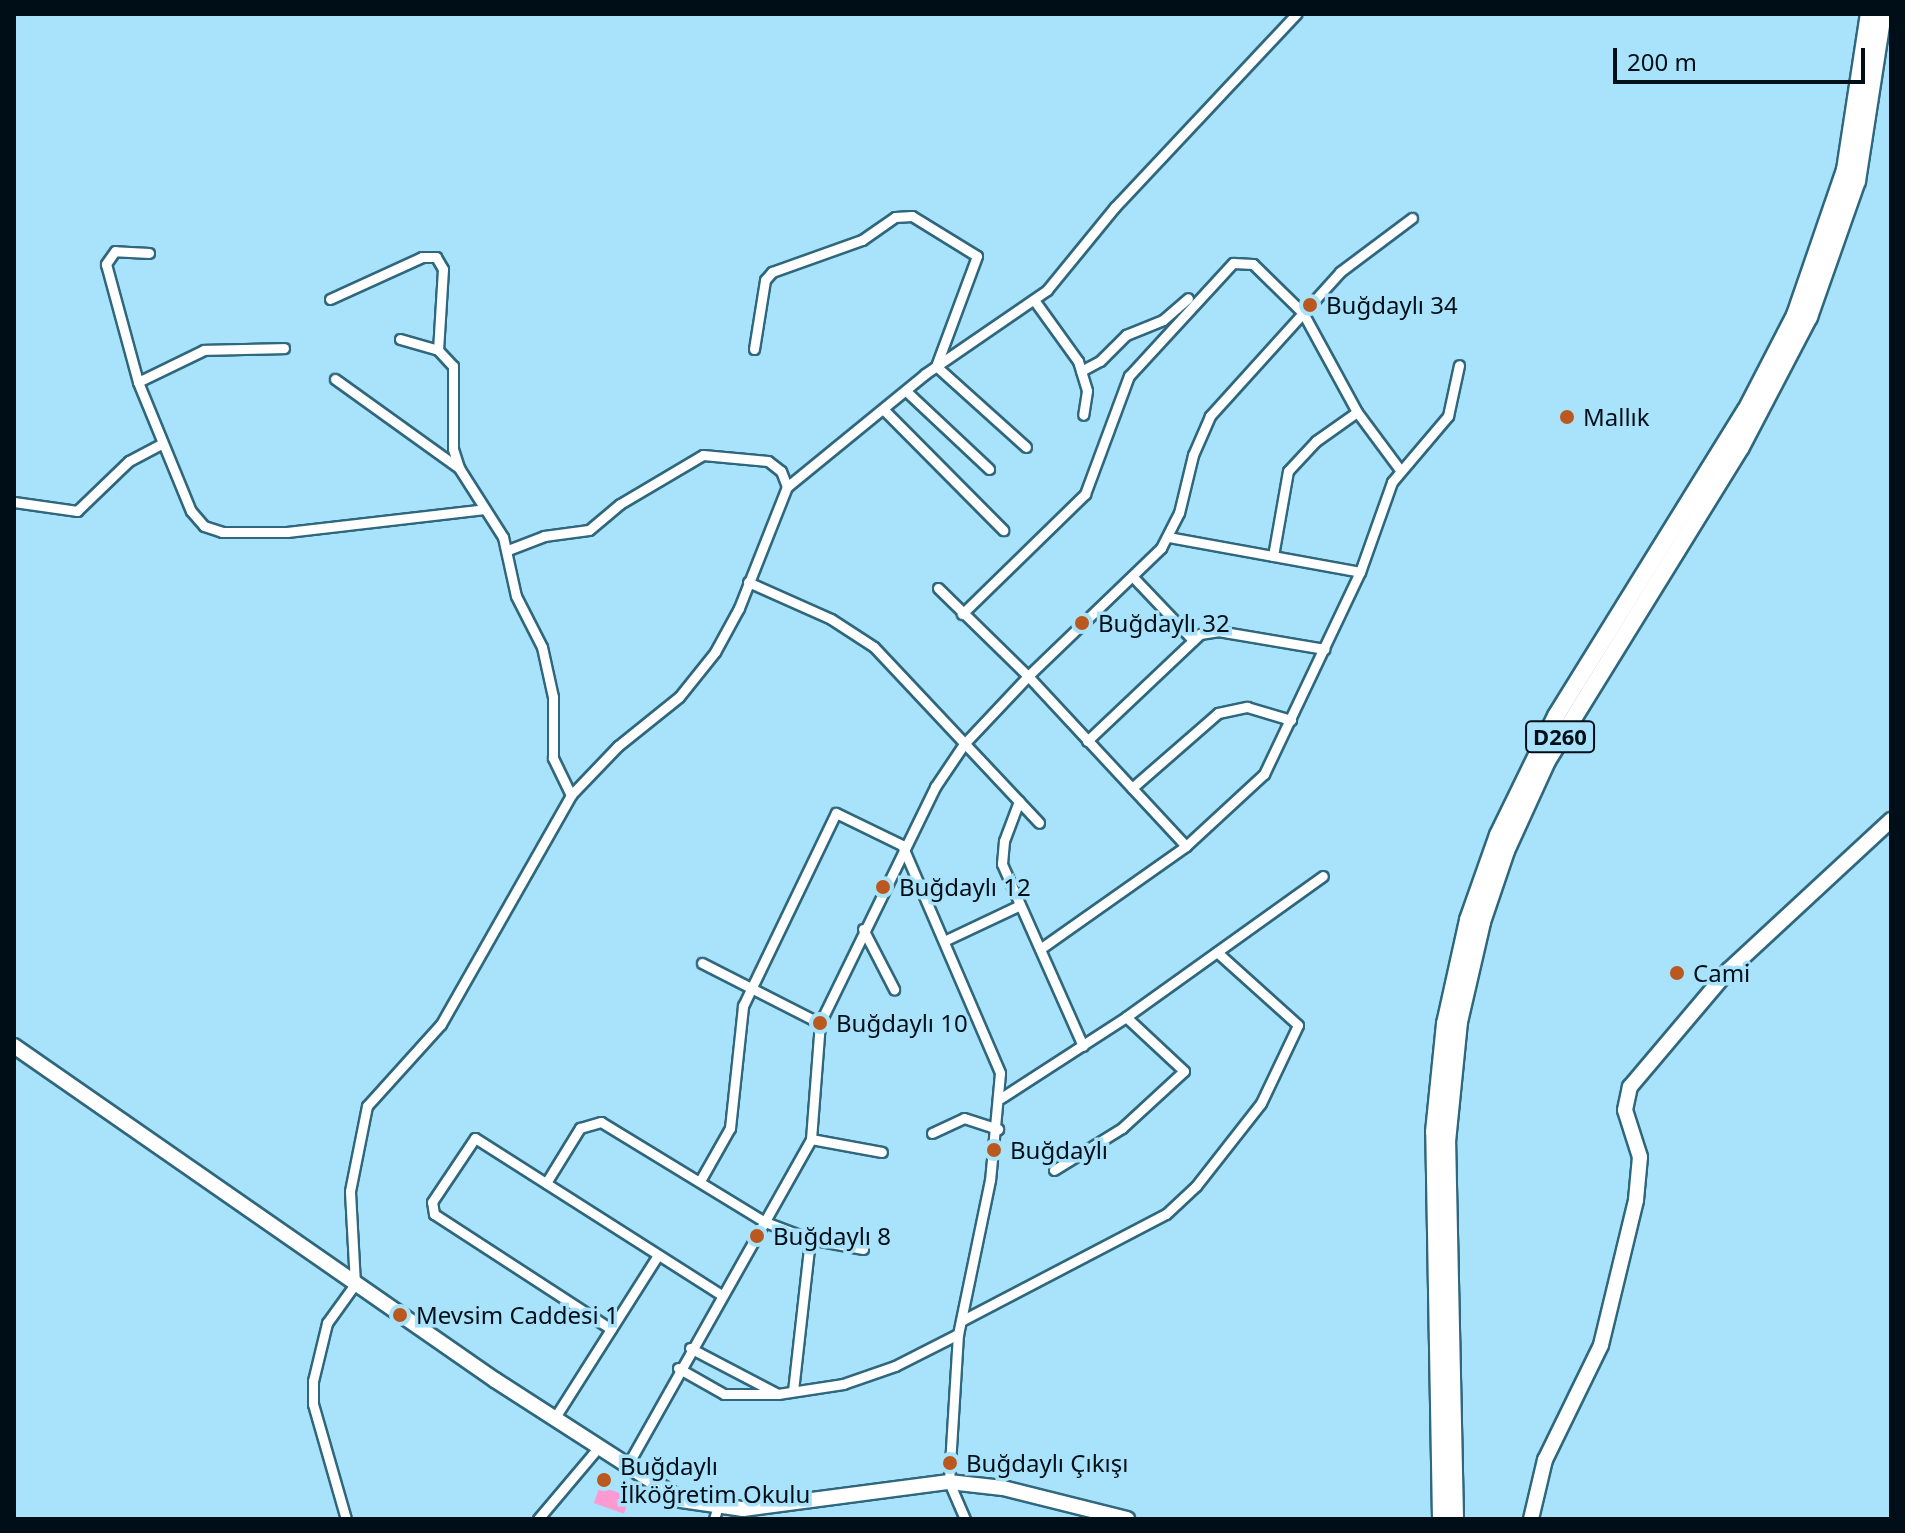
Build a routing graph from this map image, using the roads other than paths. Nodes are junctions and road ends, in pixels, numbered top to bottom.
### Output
1 (1296, 14) edge
2 (1869, 14) edge
3 (1883, 14) edge
4 (1412, 218) dead end
5 (149, 253) dead end
6 (1198, 295) junction
7 (330, 299) dead end
8 (1034, 300) junction
9 (1303, 313) junction
10 (400, 339) dead end
11 (284, 348) dead end
12 (754, 349) dead end
13 (438, 350) junction
14 (1459, 365) dead end
15 (937, 368) junction
16 (1081, 371) junction
17 (335, 379) dead end
18 (138, 382) junction
19 (906, 391) junction
20 (885, 411) junction
21 (1357, 412) junction
22 (1083, 415) dead end
23 (163, 443) junction
24 (1026, 447) dead end
25 (459, 468) junction
26 (989, 469) dead end
27 (1400, 470) junction
28 (787, 487) junction
29 (14, 502) edge
30 (485, 509) junction
31 (1003, 530) dead end
32 (1168, 537) junction
33 (508, 550) junction
34 (1273, 556) junction
35 (1360, 572) junction
36 (1133, 577) junction
37 (748, 582) junction
38 (938, 588) dead end
39 (962, 614) junction
40 (1192, 639) junction
41 (1324, 649) junction
42 (1028, 676) junction
43 (1291, 720) junction
44 (1087, 741) junction
45 (964, 744) junction
46 (1132, 788) junction
47 (571, 795) junction
48 (1019, 801) junction
49 (1891, 820) edge
50 (1039, 823) dead end
51 (902, 845) junction
52 (1186, 846) junction
53 (1323, 876) dead end
54 (1020, 905) junction
55 (863, 929) junction
56 (944, 941) junction
57 (1040, 949) junction
58 (1217, 952) junction
59 (702, 963) dead end
60 (751, 988) junction
61 (894, 989) dead end
62 (1126, 1017) junction
63 (820, 1023) junction
64 (14, 1046) edge
65 (1083, 1046) junction
66 (1001, 1098) junction
67 (998, 1129) junction
68 (932, 1133) dead end
69 (811, 1139) junction
70 (882, 1152) dead end
71 (1054, 1170) dead end
72 (700, 1181) junction
73 (546, 1183) junction
74 (765, 1222) junction
75 (810, 1239) junction
76 (863, 1249) dead end
77 (658, 1255) junction
78 (355, 1284) junction
79 (720, 1294) junction
80 (961, 1321) junction
81 (611, 1329) junction
82 (958, 1334) junction
83 (690, 1348) junction
84 (678, 1368) junction
85 (793, 1391) junction
86 (778, 1394) junction
87 (554, 1419) junction
88 (598, 1448) junction
89 (627, 1466) junction
90 (949, 1482) junction
91 (716, 1514) edge
92 (346, 1519) edge
93 (538, 1519) edge
94 (965, 1519) edge
95 (1127, 1519) edge
96 (1441, 1519) edge
97 (1455, 1519) edge
98 (1531, 1519) edge

1 - 8 street
2 - 96 highway, D260
3 - 97 highway, D260
4 - 9 street
5 - 18 street
6 - 9 street
6 - 16 street
6 - 39 street
7 - 13 street
8 - 15 street
8 - 16 street
9 - 21 street
9 - 32 street
10 - 13 street
11 - 18 street
12 - 15 street
13 - 25 street
14 - 27 street
15 - 19 street
15 - 24 street
16 - 22 street
17 - 25 street
18 - 23 street
19 - 20 street
19 - 26 street
20 - 28 street
20 - 31 street
21 - 27 street
21 - 34 street
23 - 29 street
23 - 30 street
25 - 30 street
27 - 35 street
28 - 33 street
28 - 37 street
30 - 33 street
32 - 34 street
32 - 36 street
33 - 47 street
34 - 35 street
35 - 41 street
36 - 40 street
36 - 42 street
37 - 45 street
37 - 47 street
38 - 39 street
39 - 42 street
40 - 41 street
40 - 44 street
41 - 43 street
42 - 44 street
42 - 45 street
43 - 46 street
43 - 52 street
44 - 46 street
45 - 48 street
45 - 51 street
46 - 52 street
47 - 78 street
48 - 50 street
48 - 54 street
49 - 98 street
51 - 55 street
51 - 56 street
51 - 60 street
52 - 57 street
53 - 58 street
54 - 56 street
54 - 57 street
55 - 61 street
55 - 63 street
56 - 66 street
57 - 65 street
58 - 62 street
58 - 80 street
59 - 60 street
60 - 63 street
60 - 72 street
62 - 65 street
62 - 71 street
63 - 69 street
64 - 78 street
65 - 66 street
66 - 67 street
67 - 68 street
67 - 80 street
69 - 70 street
69 - 74 street
72 - 73 street
72 - 74 street
73 - 77 street
73 - 81 street
74 - 75 street
74 - 79 street
75 - 76 street
75 - 85 street
77 - 79 street
77 - 81 street
78 - 87 street
78 - 92 street
79 - 83 street
80 - 82 street
81 - 87 street
82 - 85 street
82 - 90 street
83 - 84 street
83 - 86 street
84 - 86 street
84 - 89 street
85 - 86 street
87 - 88 street
88 - 89 street
88 - 93 street
89 - 91 street
90 - 91 street
90 - 94 street
90 - 95 street

